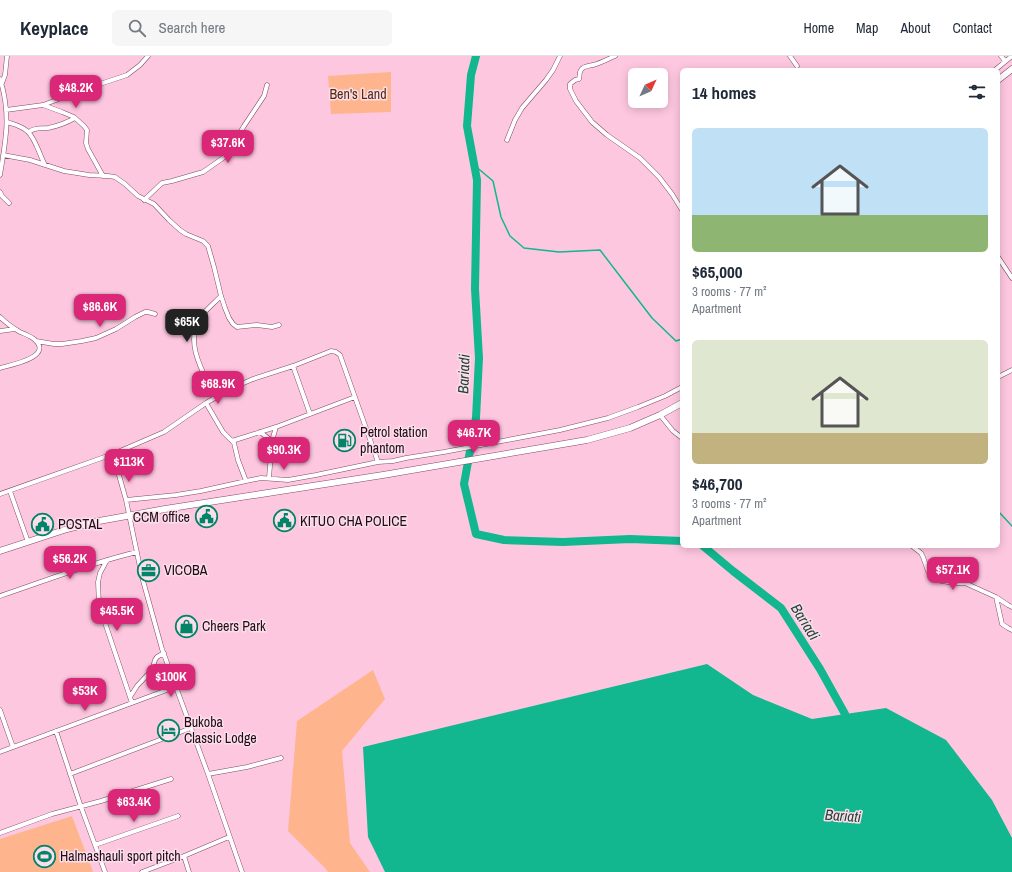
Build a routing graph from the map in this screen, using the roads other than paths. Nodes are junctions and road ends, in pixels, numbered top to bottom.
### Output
1 (7, 56) edge
2 (148, 56) edge
3 (560, 56) edge
4 (615, 56) edge
5 (790, 56) edge
6 (1001, 56) edge
7 (1012, 56) edge
8 (1005, 61) junction
9 (797, 66) dead end
10 (997, 68) edge
11 (1012, 69) edge
12 (1000, 78) edge
13 (1, 81) edge
14 (268, 85) dead end
15 (43, 105) junction
16 (0, 109) edge
17 (6, 109) junction
18 (75, 118) junction
19 (7, 122) junction
20 (29, 132) junction
21 (507, 140) dead end
22 (3, 155) junction
23 (45, 165) junction
24 (0, 174) edge
25 (103, 176) junction
26 (0, 192) edge
27 (144, 200) junction
28 (9, 203) dead end
29 (680, 207) edge
30 (1000, 260) edge
31 (1012, 278) edge
32 (220, 296) junction
33 (155, 314) dead end
34 (0, 317) edge
35 (279, 325) dead end
36 (15, 329) junction
37 (0, 330) edge
38 (36, 341) junction
39 (294, 366) junction
40 (0, 368) edge
41 (1012, 370) edge
42 (1000, 376) edge
43 (680, 388) edge
44 (215, 397) junction
45 (355, 397) junction
46 (206, 404) junction
47 (680, 404) edge
48 (310, 414) junction
49 (660, 415) junction
50 (276, 427) junction
51 (260, 432) junction
52 (680, 436) edge
53 (232, 441) junction
54 (272, 441) junction
55 (113, 454) junction
56 (378, 462) junction
57 (269, 478) junction
58 (246, 481) junction
59 (10, 491) junction
60 (0, 494) edge
61 (126, 500) junction
62 (129, 516) junction
63 (28, 542) junction
64 (915, 548) edge
65 (0, 551) edge
66 (137, 552) junction
67 (107, 560) junction
68 (0, 596) edge
69 (996, 597) junction
70 (1012, 607) edge
71 (1012, 630) edge
72 (164, 654) junction
73 (176, 687) junction
74 (130, 697) junction
75 (132, 703) junction
76 (0, 710) edge
77 (191, 728) junction
78 (56, 731) junction
79 (13, 747) junction
80 (0, 752) edge
81 (281, 758) dead end
82 (70, 774) junction
83 (208, 774) junction
84 (171, 779) dead end
85 (81, 807) junction
86 (178, 816) dead end
87 (0, 833) edge
88 (229, 837) junction
89 (95, 845) junction
90 (184, 856) junction
91 (105, 872) edge
92 (142, 872) edge
93 (189, 872) edge
94 (242, 872) edge

1 - 13 street
2 - 15 street
3 - 21 street
4 - 29 street
5 - 9 street
6 - 8 street
7 - 8 street
8 - 10 street
11 - 12 highway
13 - 17 street
14 - 27 street
15 - 17 street
15 - 18 street
16 - 17 street
17 - 19 street
18 - 20 street
18 - 25 street
19 - 20 street
19 - 22 street
20 - 23 street
22 - 23 street
22 - 24 street
23 - 25 street
25 - 27 street
26 - 28 street
27 - 32 street
30 - 31 street
32 - 35 street
32 - 44 street
33 - 38 street
34 - 36 street
36 - 37 street
36 - 38 street
38 - 40 street
39 - 44 street
39 - 45 street
39 - 48 street
41 - 42 street
43 - 56 street
44 - 46 street
45 - 48 street
45 - 56 street
46 - 53 street
46 - 55 street
47 - 49 highway
48 - 50 street
49 - 52 street
49 - 62 highway
50 - 51 street
50 - 54 street
51 - 53 street
51 - 54 street
53 - 58 street
54 - 57 street
55 - 59 street
55 - 61 street
56 - 57 street
57 - 58 street
58 - 61 street
59 - 60 street
59 - 63 street
61 - 62 street
62 - 63 highway
62 - 66 street
63 - 65 highway
64 - 69 street
66 - 67 street
66 - 72 street
67 - 68 street
67 - 74 street
69 - 70 street
69 - 71 street
72 - 73 street
72 - 74 street
73 - 75 street
73 - 77 street
74 - 75 street
75 - 78 street
76 - 79 street
77 - 82 street
77 - 83 street
78 - 79 street
78 - 82 street
79 - 80 street
81 - 83 street
82 - 85 street
83 - 88 street
84 - 85 street
85 - 87 street
85 - 89 street
86 - 89 street
88 - 90 street
88 - 94 street
89 - 91 street
90 - 92 street
90 - 93 street

